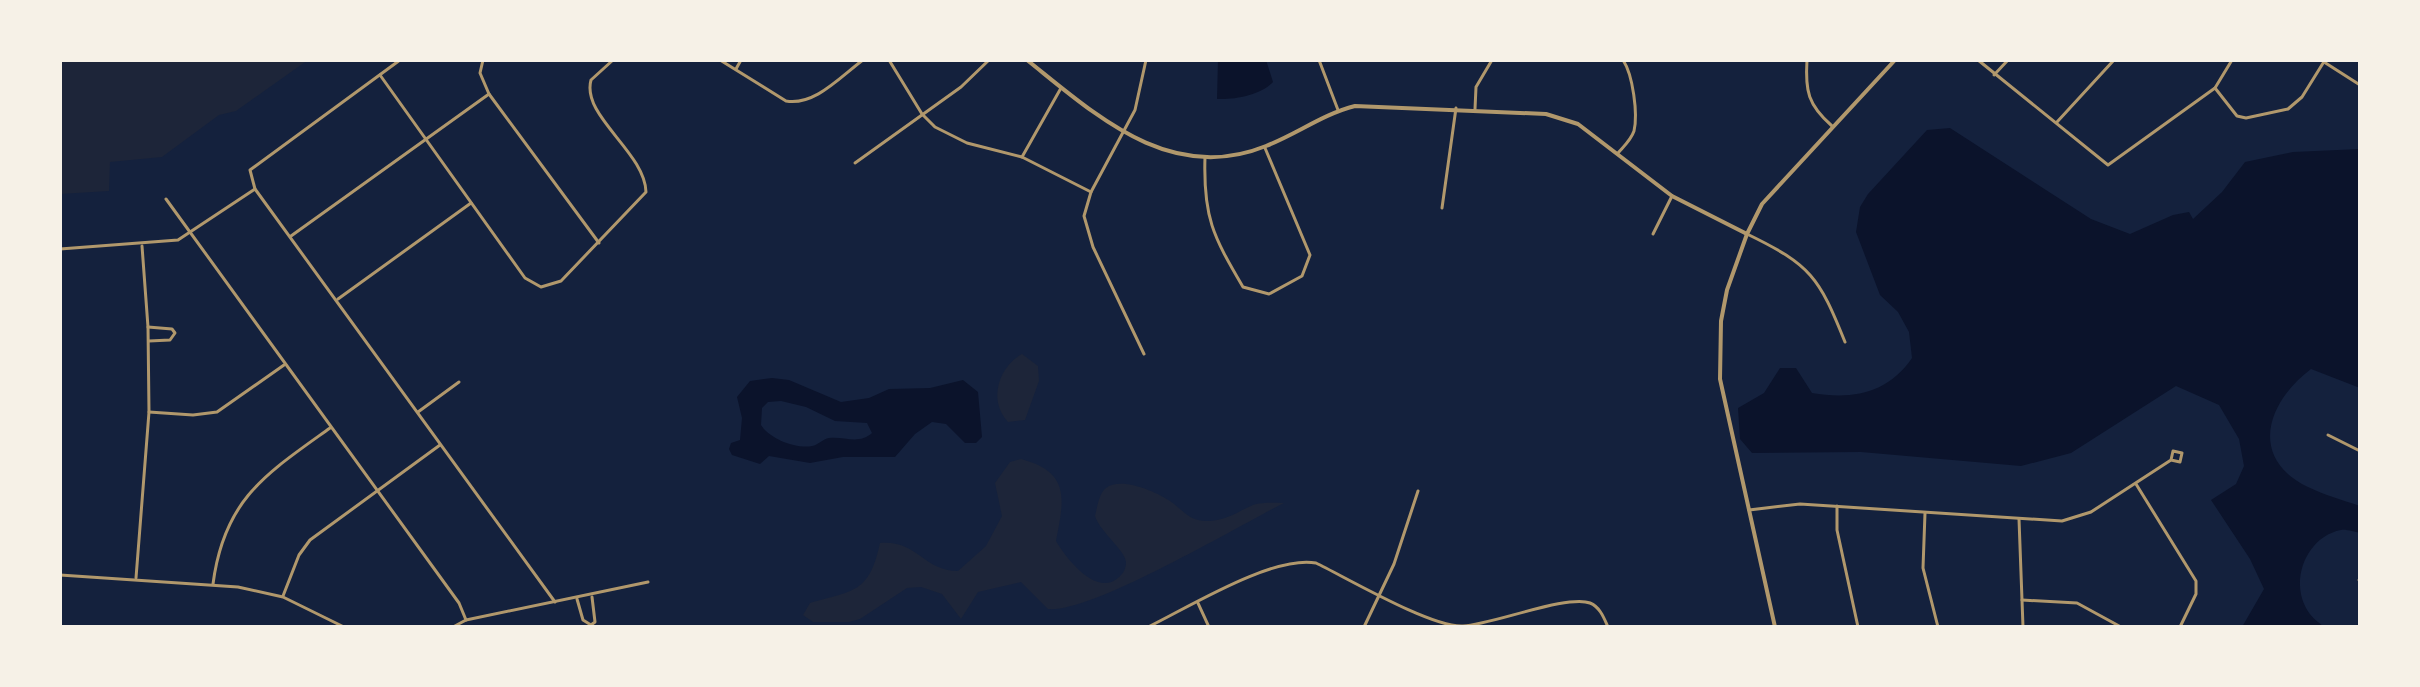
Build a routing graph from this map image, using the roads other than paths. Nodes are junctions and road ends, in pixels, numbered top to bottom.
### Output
1 (400, 60) edge
2 (483, 60) edge
3 (613, 60) edge
4 (720, 60) edge
5 (741, 60) edge
6 (863, 60) edge
7 (889, 60) edge
8 (989, 60) edge
9 (1027, 60) edge
10 (1146, 60) edge
11 (1319, 60) edge
12 (1492, 60) edge
13 (1623, 60) edge
14 (1807, 60) edge
15 (1895, 60) edge
16 (1978, 60) edge
17 (2008, 60) edge
18 (2114, 60) edge
19 (2232, 60) edge
20 (2325, 61) edge
21 (736, 69) junction
22 (380, 75) junction
23 (1994, 75) junction
24 (2360, 85) edge
25 (1061, 88) junction
26 (2215, 88) junction
27 (489, 94) junction
28 (1456, 108) junction
29 (1475, 109) junction
30 (1338, 110) junction
31 (922, 114) junction
32 (2056, 123) junction
33 (1832, 127) junction
34 (1124, 135) junction
35 (426, 138) junction
36 (1264, 147) junction
37 (1618, 153) junction
38 (1022, 157) junction
39 (1205, 157) junction
40 (855, 163) dead end
41 (255, 189) junction
42 (1091, 192) junction
43 (1672, 196) junction
44 (166, 199) dead end
45 (471, 203) junction
46 (1442, 208) dead end
47 (191, 234) junction
48 (1653, 234) dead end
49 (1747, 234) junction
50 (291, 236) junction
51 (599, 243) junction
52 (142, 246) junction
53 (60, 249) edge
54 (337, 299) junction
55 (148, 327) junction
56 (149, 341) junction
57 (1845, 342) dead end
58 (1144, 354) dead end
59 (284, 365) junction
60 (459, 382) dead end
61 (149, 412) junction
62 (418, 412) junction
63 (330, 428) junction
64 (2328, 435) dead end
65 (440, 445) junction
66 (2360, 451) edge
67 (2171, 460) dead end
68 (2136, 484) junction
69 (377, 490) junction
70 (1418, 491) dead end
71 (1837, 506) junction
72 (1749, 510) junction
73 (1925, 513) junction
74 (2019, 519) junction
75 (60, 575) edge
76 (136, 578) junction
77 (648, 582) dead end
78 (213, 584) junction
79 (1380, 594) junction
80 (592, 595) junction
81 (283, 597) junction
82 (577, 599) junction
83 (2022, 600) junction
84 (555, 602) junction
85 (1198, 603) junction
86 (466, 620) junction
87 (1451, 626) edge
88 (344, 627) edge
89 (453, 627) edge
90 (1148, 627) edge
91 (1209, 627) edge
92 (1364, 627) edge
93 (1608, 627) edge
94 (1775, 627) edge
95 (1858, 627) edge
96 (1938, 627) edge
97 (2023, 627) edge
98 (2121, 627) edge
99 (2180, 627) edge

1 - 22 street
2 - 27 street
3 - 51 street
4 - 21 street
5 - 21 street
6 - 21 street
7 - 31 street
8 - 31 street
9 - 25 street
10 - 34 street
11 - 30 street
12 - 29 street
13 - 37 street
14 - 33 street
15 - 33 street
16 - 23 street
17 - 23 street
18 - 32 street
19 - 26 street
20 - 24 street
20 - 26 street
22 - 35 street
22 - 41 street
23 - 32 street
25 - 34 street
25 - 38 street
26 - 32 street
27 - 35 street
27 - 51 street
28 - 29 street
28 - 30 street
28 - 46 street
29 - 37 street
30 - 36 street
31 - 38 street
31 - 40 street
33 - 49 street
34 - 39 street
34 - 42 street
35 - 45 street
35 - 50 street
36 - 39 street
36 - 39 street
37 - 43 street
38 - 42 street
41 - 47 street
41 - 50 street
42 - 58 street
43 - 48 street
43 - 49 street
44 - 47 street
45 - 51 street
45 - 54 street
47 - 52 street
47 - 59 street
49 - 57 street
49 - 72 street
50 - 54 street
52 - 53 street
52 - 55 street
54 - 62 street
55 - 56 street
55 - 56 street
56 - 61 street
59 - 61 street
59 - 63 street
60 - 62 street
61 - 76 street
62 - 65 street
63 - 69 street
63 - 78 street
64 - 66 street
65 - 69 street
65 - 84 street
67 - 68 street
68 - 74 street
68 - 99 street
69 - 81 street
69 - 86 street
70 - 79 street
71 - 72 street
71 - 73 street
71 - 95 street
72 - 94 street
73 - 74 street
73 - 96 street
74 - 83 street
75 - 76 street
76 - 78 street
77 - 80 street
78 - 81 street
79 - 85 street
79 - 87 street
79 - 92 street
80 - 82 street
80 - 82 street
81 - 88 street
82 - 84 street
83 - 97 street
83 - 98 street
84 - 86 street
85 - 90 street
85 - 91 street
86 - 89 street
87 - 93 street

